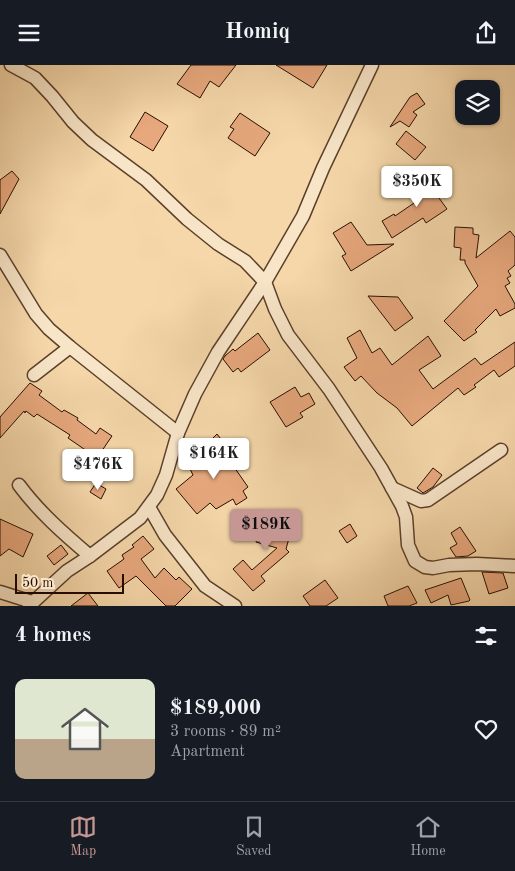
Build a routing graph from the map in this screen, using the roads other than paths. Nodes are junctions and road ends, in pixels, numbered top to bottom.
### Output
1 (11, 65) edge
2 (372, 65) edge
3 (0, 255) edge
4 (266, 282) junction
5 (70, 347) junction
6 (34, 375) dead end
7 (178, 433) junction
8 (501, 451) dead end
9 (19, 485) dead end
10 (392, 488) junction
11 (149, 507) junction
12 (90, 556) junction
13 (515, 566) edge
14 (0, 592) edge
15 (30, 604) edge
16 (235, 606) edge

1 - 4 street
2 - 4 street
3 - 5 street
4 - 7 street
4 - 10 street
5 - 6 street
5 - 7 street
7 - 11 street
8 - 10 street
9 - 12 street
10 - 13 street
11 - 12 street
11 - 16 street
12 - 15 street
14 - 15 street

